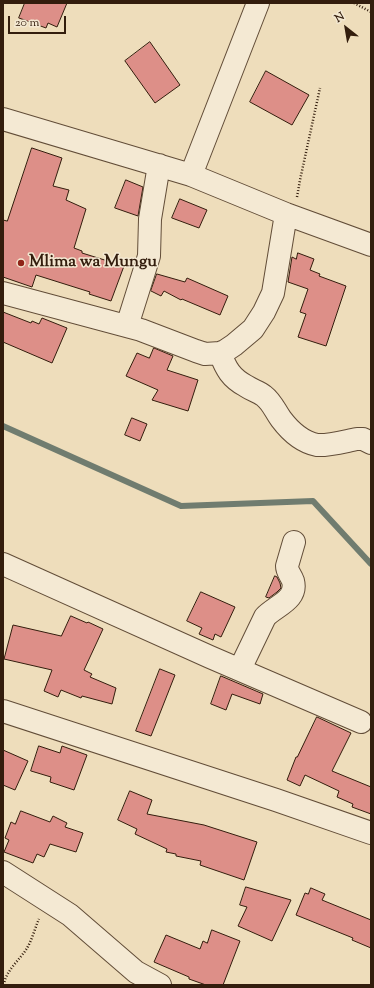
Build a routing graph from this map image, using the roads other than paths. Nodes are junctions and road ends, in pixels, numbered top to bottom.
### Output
1 (258, 3) edge
2 (3, 119) edge
3 (158, 165) junction
4 (192, 175) junction
5 (290, 215) junction
6 (371, 245) edge
7 (3, 293) edge
8 (127, 326) junction
9 (220, 353) junction
10 (371, 443) edge
11 (294, 542) dead end
12 (3, 564) edge
13 (240, 669) junction
14 (3, 710) edge
15 (362, 722) dead end
16 (371, 833) edge
17 (3, 872) edge
18 (160, 985) edge

1 - 4 street
2 - 3 street
3 - 4 street
3 - 8 street
4 - 5 street
5 - 6 street
5 - 9 street
7 - 8 street
8 - 9 street
9 - 10 street
11 - 13 street
12 - 13 street
13 - 15 street
14 - 16 street
17 - 18 street

